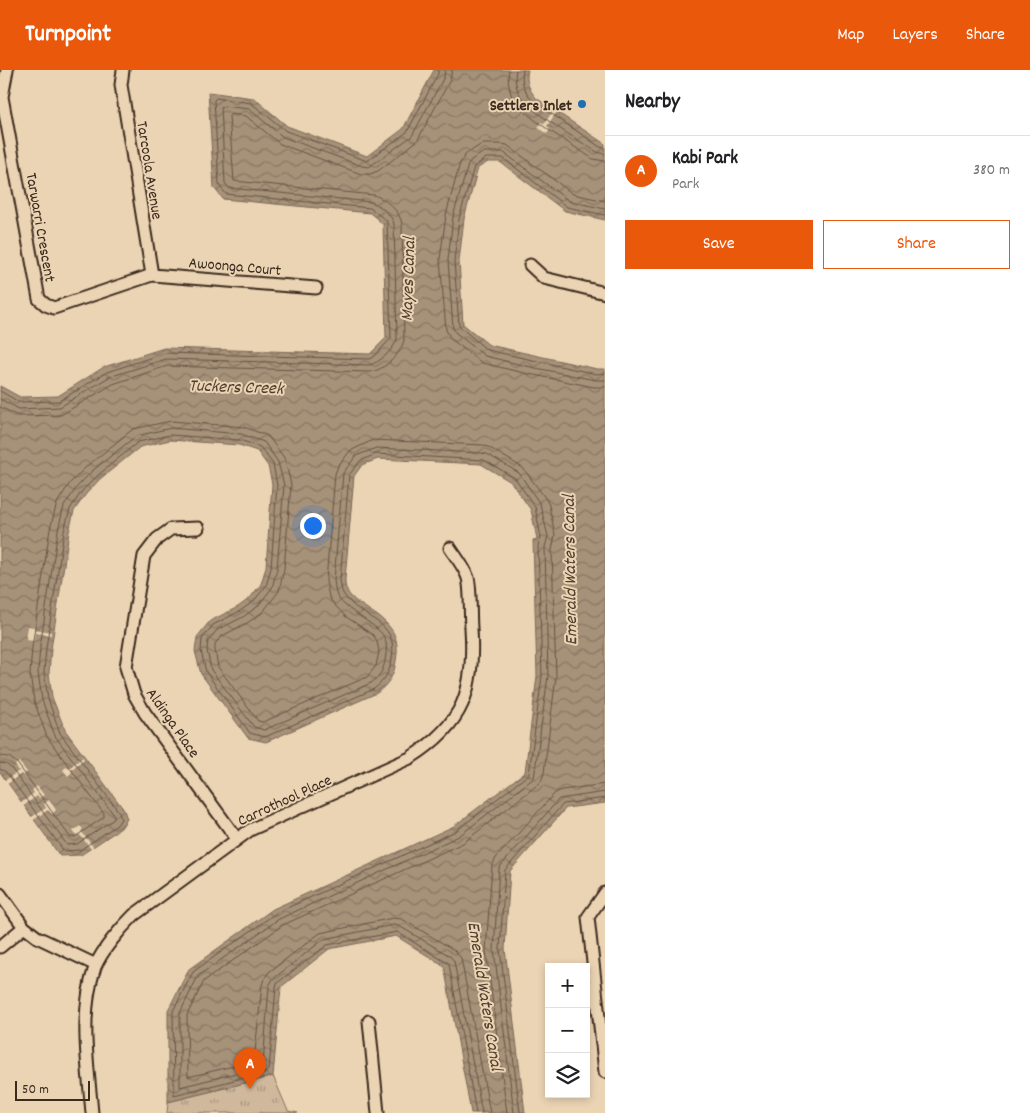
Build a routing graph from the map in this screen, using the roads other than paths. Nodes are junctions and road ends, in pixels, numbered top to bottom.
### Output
1 (7, 70) edge
2 (123, 70) edge
3 (530, 265) dead end
4 (152, 275) junction
5 (316, 288) dead end
6 (605, 293) edge
7 (198, 528) dead end
8 (450, 548) dead end
9 (237, 839) junction
10 (605, 893) edge
11 (0, 894) edge
12 (24, 927) junction
13 (0, 947) edge
14 (96, 966) junction
15 (369, 1021) dead end
16 (605, 1072) edge
17 (92, 1113) edge
18 (378, 1113) edge

1 - 4 street, Tarwarri Crescent
2 - 4 street, Tarcoola Avenue
3 - 6 street
4 - 5 street, Awoonga Court
7 - 9 street, Aldinga Place
8 - 9 street, Carrothool Place
9 - 14 street, Carrothool Place
10 - 16 street
11 - 12 street
12 - 13 street
12 - 14 street
14 - 17 street, Carrothool Place
15 - 18 street

